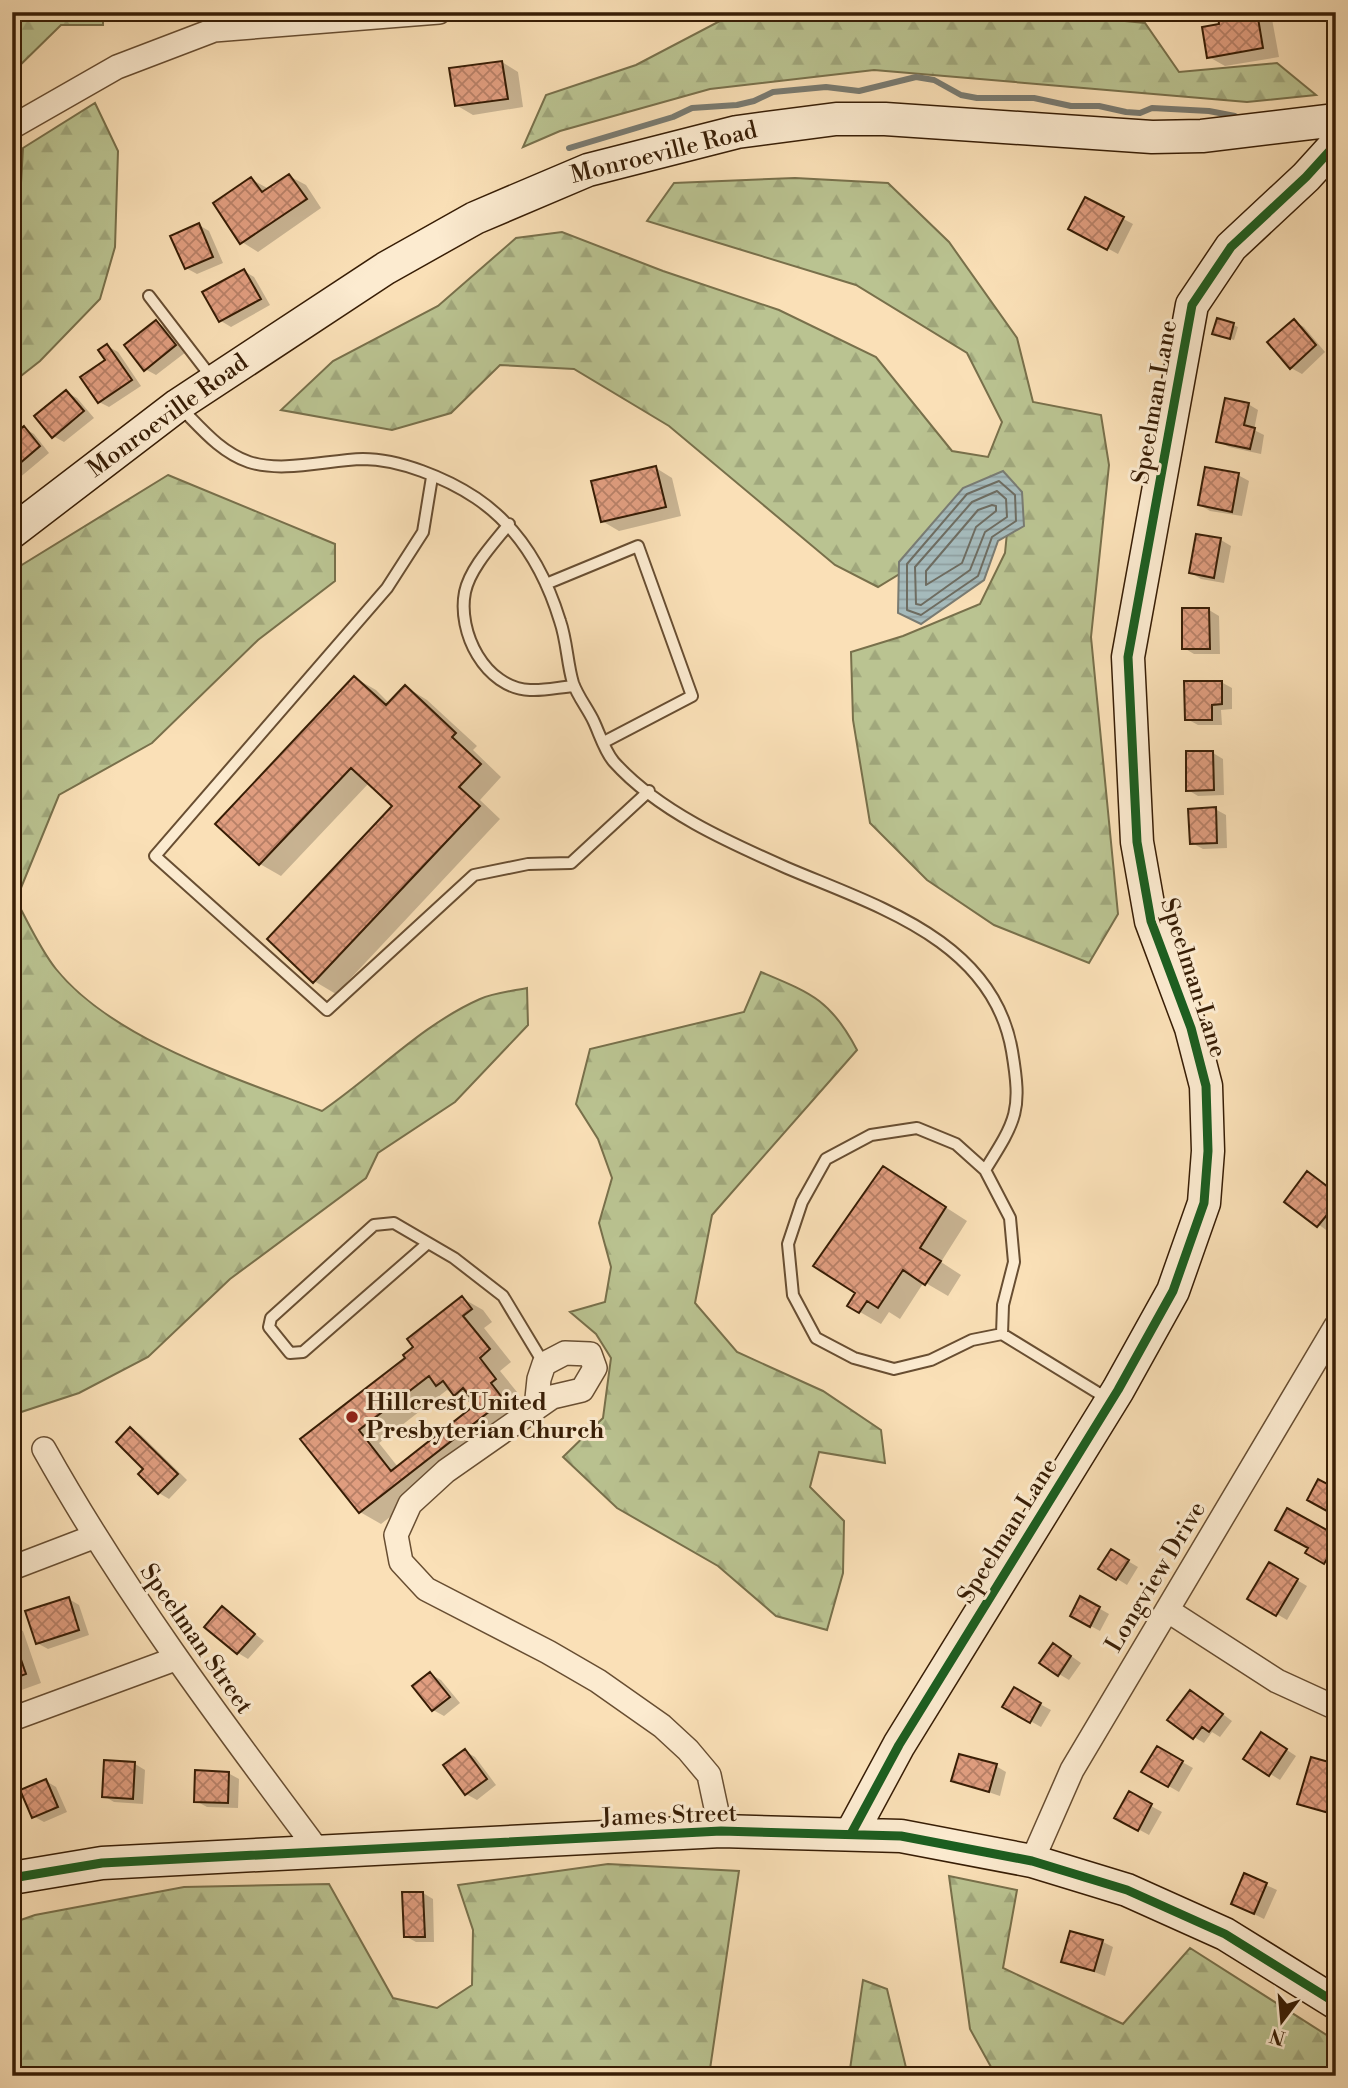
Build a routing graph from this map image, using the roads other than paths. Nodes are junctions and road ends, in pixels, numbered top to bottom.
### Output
1 (439, 12) edge
2 (1336, 120) edge
3 (12, 127) edge
4 (1336, 144) edge
5 (149, 296) dead end
6 (214, 380) junction
7 (178, 405) junction
8 (432, 477) junction
9 (509, 524) junction
10 (12, 532) edge
11 (546, 584) junction
12 (574, 686) junction
13 (604, 742) junction
14 (649, 791) junction
15 (985, 1170) junction
16 (428, 1243) junction
17 (1336, 1326) edge
18 (1002, 1334) junction
19 (544, 1364) junction
20 (1111, 1400) junction
21 (536, 1408) junction
22 (44, 1449) dead end
23 (93, 1537) junction
24 (12, 1568) edge
25 (1167, 1610) junction
26 (175, 1659) junction
27 (1336, 1708) edge
28 (12, 1719) edge
29 (722, 1831) junction
30 (851, 1834) junction
31 (319, 1852) junction
32 (1032, 1861) junction
33 (12, 1878) edge
34 (1336, 2003) edge

1 - 3 street
2 - 6 street, Monroeville Road
4 - 20 street, Speelman Lane
5 - 6 lane
6 - 7 street, Monroeville Road
7 - 8 lane
7 - 10 street, Monroeville Road
8 - 9 lane
8 - 14 lane
9 - 11 lane
9 - 12 lane
11 - 12 lane
11 - 13 lane
12 - 13 lane
13 - 14 lane
14 - 15 lane
15 - 18 lane
15 - 18 lane
16 - 16 lane
16 - 19 lane
17 - 25 street, Longview Drive
18 - 20 lane
19 - 21 street
19 - 21 street
20 - 30 street, Speelman Lane
21 - 29 street
22 - 23 street, Speelman Street
23 - 24 street
23 - 26 street, Speelman Street
25 - 27 street
25 - 32 street, Longview Drive
26 - 28 street
26 - 31 street, Speelman Street
29 - 30 street, James Street
29 - 31 street, James Street
30 - 32 street, James Street
31 - 33 street, James Street
32 - 34 street, James Street

